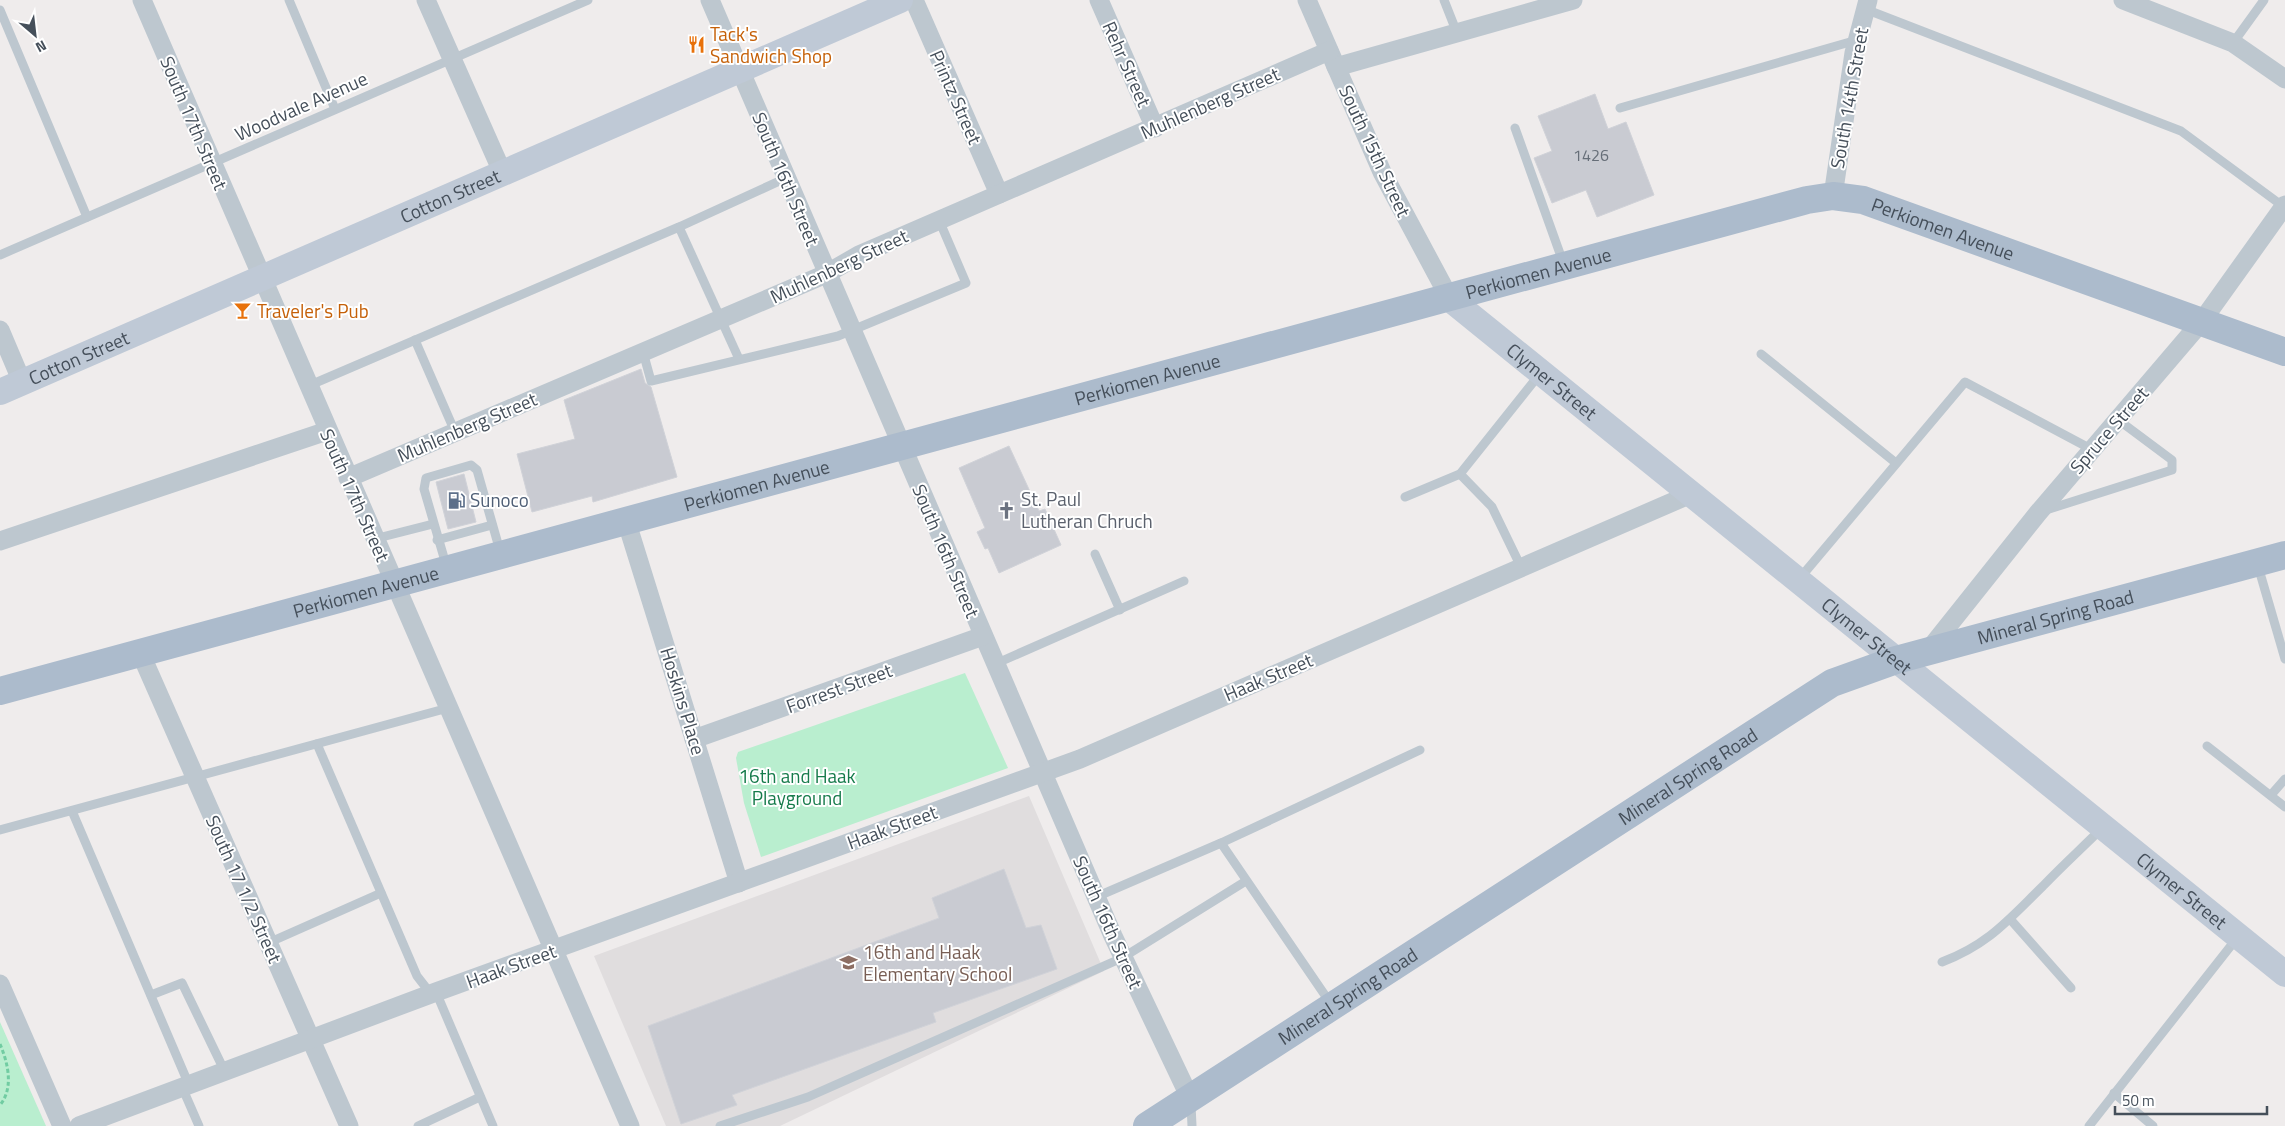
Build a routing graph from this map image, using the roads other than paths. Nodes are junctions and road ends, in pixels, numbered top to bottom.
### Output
1 (142, 0) edge
2 (288, 0) edge
3 (426, 0) edge
4 (563, 0) edge
5 (588, 0) edge
6 (710, 0) edge
7 (900, 0) edge
8 (914, 0) edge
9 (1099, 0) edge
10 (1307, 0) edge
11 (1444, 0) edge
12 (1573, 0) edge
13 (2122, 0) edge
14 (2264, 0) edge
15 (1866, 5) edge
16 (567, 9) junction
17 (0, 10) edge
18 (1457, 33) junction
19 (1857, 40) junction
20 (2233, 43) junction
21 (451, 59) junction
22 (1332, 59) junction
23 (740, 70) junction
24 (2285, 79) edge
25 (1620, 108) dead end
26 (335, 109) junction
27 (1155, 128) junction
28 (1515, 128) dead end
29 (212, 163) junction
30 (503, 174) junction
31 (786, 178) junction
32 (999, 194) junction
33 (1833, 196) junction
34 (2284, 206) edge
35 (87, 217) junction
36 (939, 220) junction
37 (679, 227) junction
38 (0, 255) edge
39 (1565, 267) junction
40 (826, 274) junction
41 (261, 279) junction
42 (1450, 299) junction
43 (721, 319) junction
44 (2202, 321) junction
45 (0, 330) edge
46 (852, 331) junction
47 (415, 340) junction
48 (642, 352) junction
49 (2285, 352) edge
50 (1761, 354) dead end
51 (739, 359) junction
52 (1541, 372) junction
53 (308, 386) junction
54 (11, 387) edge
55 (2117, 419) junction
56 (327, 431) junction
57 (455, 432) junction
58 (901, 446) junction
59 (2092, 449) junction
60 (1896, 463) junction
61 (1460, 474) junction
62 (348, 478) junction
63 (1691, 494) junction
64 (1405, 497) dead end
65 (2038, 513) junction
66 (626, 520) junction
67 (434, 524) junction
68 (492, 525) junction
69 (374, 539) junction
70 (437, 540) junction
71 (0, 541) edge
72 (500, 554) junction
73 (1095, 554) dead end
74 (2285, 555) edge
75 (2257, 562) junction
76 (1522, 567) junction
77 (447, 568) junction
78 (1184, 581) dead end
79 (1798, 581) junction
80 (394, 583) junction
81 (1120, 610) junction
82 (983, 636) junction
83 (1928, 651) junction
84 (140, 652) junction
85 (2285, 659) edge
86 (1896, 660) junction
87 (995, 664) junction
88 (0, 691) edge
89 (448, 708) junction
90 (694, 739) junction
91 (317, 744) junction
92 (2207, 746) dead end
93 (1420, 750) dead end
94 (1042, 773) junction
95 (195, 777) junction
96 (2285, 779) edge
97 (2271, 795) junction
98 (2285, 807) edge
99 (72, 810) junction
100 (2103, 827) junction
101 (0, 830) edge
102 (1221, 843) junction
103 (1246, 881) junction
104 (740, 883) junction
105 (381, 893) junction
106 (1096, 898) junction
107 (2010, 919) junction
108 (2238, 936) junction
109 (268, 943) junction
110 (554, 950) junction
111 (1122, 958) junction
112 (1942, 962) dead end
113 (2285, 974) edge
114 (0, 984) edge
115 (2071, 988) dead end
116 (433, 993) junction
117 (151, 995) junction
118 (1333, 1007) junction
119 (310, 1040) junction
120 (224, 1072) junction
121 (186, 1086) junction
122 (2114, 1094) junction
123 (480, 1097) junction
124 (1190, 1098) junction
125 (62, 1126) edge
126 (79, 1126) edge
127 (199, 1126) edge
128 (349, 1126) edge
129 (418, 1126) edge
130 (493, 1126) edge
131 (630, 1126) edge
132 (720, 1126) edge
133 (1147, 1126) edge
134 (1192, 1126) edge
135 (2089, 1126) edge
136 (2153, 1126) edge

1 - 29 street, South 17th Street
2 - 26 lane
3 - 21 street
4 - 16 lane
5 - 16 lane, Woodvale Avenue
6 - 23 street, South 16th Street
7 - 23 street, Cotton Street
8 - 32 street, Printz Street
9 - 27 street, Rehr Street
10 - 22 street, South 15th Street
11 - 18 lane
12 - 18 street, Muhlenberg Street
13 - 20 street
14 - 20 lane
15 - 19 street, South 14th Street
15 - 34 lane
16 - 21 lane, Woodvale Avenue
17 - 35 lane
18 - 22 street, Muhlenberg Street
19 - 25 lane
19 - 33 street, South 14th Street
20 - 24 street
21 - 26 lane, Woodvale Avenue
21 - 30 street
22 - 27 street, Muhlenberg Street
22 - 42 street, South 15th Street
23 - 30 street, Cotton Street
23 - 31 street, South 16th Street
26 - 29 lane, Woodvale Avenue
27 - 32 street, Muhlenberg Street
28 - 39 lane
29 - 35 lane, Woodvale Avenue
29 - 41 street, South 17th Street
30 - 41 street, Cotton Street
31 - 37 lane
31 - 40 street, South 16th Street
32 - 36 street, Muhlenberg Street
33 - 39 main road, Perkiomen Avenue
33 - 44 main road, Perkiomen Avenue
34 - 44 street, Spruce Street
35 - 38 lane, Woodvale Avenue
36 - 40 street, Muhlenberg Street
36 - 46 lane
37 - 43 lane
37 - 47 lane
39 - 42 main road, Perkiomen Avenue
40 - 43 street, Muhlenberg Street
40 - 46 street, South 16th Street
41 - 53 street, South 17th Street
41 - 54 street, Cotton Street
42 - 52 street, Clymer Street
42 - 58 main road, Perkiomen Avenue
43 - 48 street, Muhlenberg Street
43 - 51 lane
44 - 49 main road, Perkiomen Avenue
44 - 55 street, Spruce Street
45 - 54 street
46 - 51 lane
46 - 58 street, South 16th Street
47 - 53 lane
47 - 57 lane
48 - 51 lane
48 - 57 street, Muhlenberg Street
50 - 60 lane
52 - 61 lane
52 - 63 street, Clymer Street
53 - 56 street, South 17th Street
55 - 59 street, Spruce Street
55 - 65 lane
56 - 62 street, South 17th Street
56 - 71 street
57 - 62 street, Muhlenberg Street
58 - 66 main road, Perkiomen Avenue
58 - 82 street, South 16th Street
59 - 60 lane
59 - 65 street, Spruce Street
60 - 79 lane
61 - 64 lane
61 - 76 lane
62 - 69 street, South 17th Street
63 - 76 street, Haak Street
63 - 79 street, Clymer Street
65 - 83 street, Spruce Street
66 - 72 main road, Perkiomen Avenue
66 - 90 street, Hoskins Place
67 - 68 lane
67 - 69 lane
67 - 70 lane
68 - 70 lane
68 - 72 lane
69 - 80 street, South 17th Street
70 - 77 lane
72 - 77 main road, Perkiomen Avenue
73 - 81 lane
74 - 75 main road, Mineral Spring Road
75 - 83 main road, Mineral Spring Road
75 - 85 lane
76 - 94 street, Haak Street
77 - 80 main road, Perkiomen Avenue
78 - 81 lane
79 - 86 street, Clymer Street
80 - 84 main road, Perkiomen Avenue
80 - 89 street, South 17th Street
81 - 87 lane
82 - 87 street, South 16th Street
82 - 90 street, Forrest Street
83 - 86 main road, Mineral Spring Road
84 - 88 main road, Perkiomen Avenue
84 - 95 street, South 17 1/2 Street
86 - 100 street, Clymer Street
86 - 118 main road, Mineral Spring Road
87 - 94 street, South 16th Street
89 - 91 lane
89 - 110 street, South 17th Street
90 - 104 street, Hoskins Place
91 - 95 lane
91 - 105 lane
92 - 97 lane
93 - 102 lane
94 - 104 street, Haak Street
94 - 106 street, South 16th Street
95 - 99 lane
95 - 109 street, South 17 1/2 Street
96 - 97 lane
97 - 98 lane
99 - 101 lane
99 - 117 lane
100 - 107 lane
100 - 108 street, Clymer Street
102 - 103 lane
102 - 106 lane
103 - 111 lane
103 - 118 lane
104 - 110 street, Haak Street
105 - 109 lane
105 - 116 lane
106 - 111 street, South 16th Street
107 - 112 lane
107 - 115 lane
108 - 113 street, Clymer Street
108 - 122 lane
109 - 119 street, South 17 1/2 Street
110 - 116 street, Haak Street
110 - 131 street, South 17th Street
111 - 124 street, South 16th Street
111 - 132 lane
114 - 125 street
116 - 119 street, Haak Street
116 - 123 lane
117 - 120 lane
117 - 121 lane
118 - 124 main road, Mineral Spring Road
119 - 120 street, Haak Street
119 - 128 street, South 17 1/2 Street
120 - 121 street, Haak Street
121 - 126 street, Haak Street
121 - 127 lane
122 - 135 lane
122 - 136 lane
123 - 129 lane
123 - 130 lane
124 - 133 main road, Mineral Spring Road
124 - 134 lane

